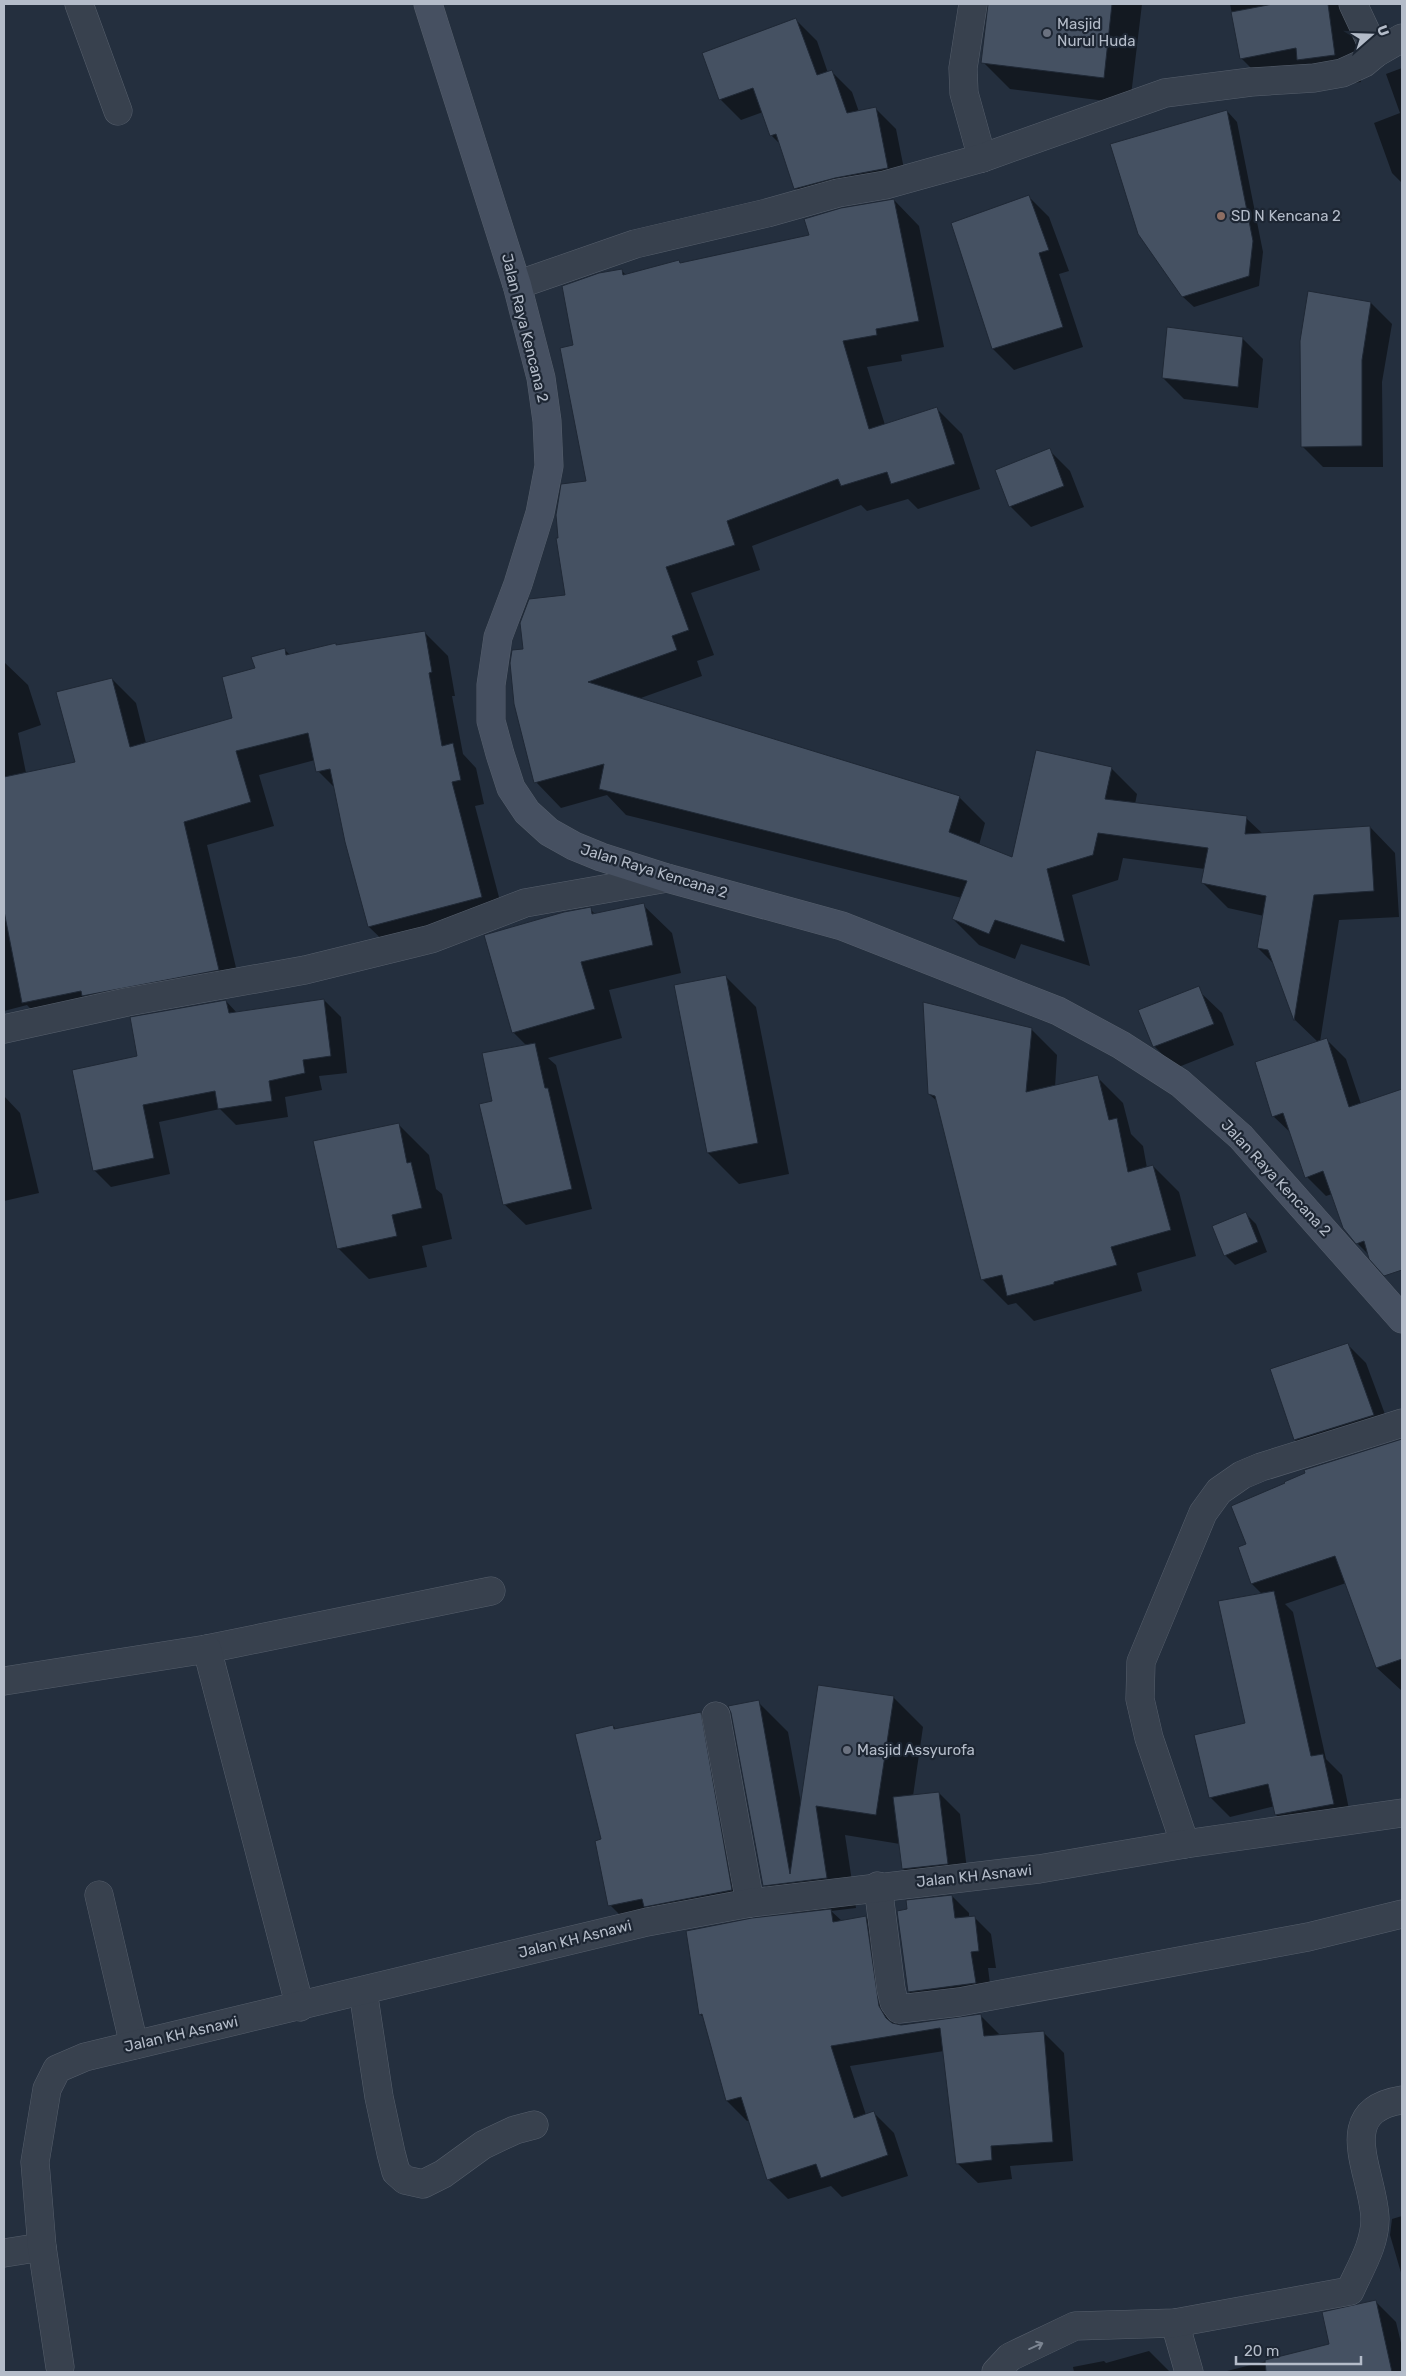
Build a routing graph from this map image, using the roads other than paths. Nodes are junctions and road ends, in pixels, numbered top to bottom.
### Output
1 (79, 4) edge
2 (428, 4) edge
3 (974, 4) edge
4 (1353, 4) edge
5 (1402, 38) edge
6 (1376, 53) junction
7 (118, 111) dead end
8 (982, 158) junction
9 (517, 285) junction
10 (667, 878) junction
11 (4, 1029) edge
12 (1402, 1319) edge
13 (1402, 1423) edge
14 (491, 1591) dead end
15 (207, 1648) junction
16 (4, 1682) edge
17 (716, 1716) dead end
18 (1402, 1813) edge
19 (1185, 1844) junction
20 (878, 1886) junction
21 (99, 1895) dead end
22 (750, 1903) junction
23 (1402, 1914) edge
24 (363, 1991) junction
25 (300, 2007) junction
26 (134, 2045) junction
27 (1402, 2100) edge
28 (534, 2125) dead end
29 (42, 2247) junction
30 (4, 2254) edge
31 (1175, 2323) junction
32 (60, 2367) dead end
33 (996, 2372) edge
34 (1190, 2372) edge

1 - 7 street
2 - 9 street, Jalan Raya Kencana 2
3 - 8 street
4 - 6 street
5 - 6 street
6 - 8 street
8 - 9 street
9 - 10 street, Jalan Raya Kencana 2
10 - 11 street
10 - 12 street, Jalan Raya Kencana 2
13 - 19 street
14 - 15 street
15 - 16 street
15 - 25 street
17 - 22 street
18 - 19 street, Jalan KH Asnawi
19 - 20 street, Jalan KH Asnawi
20 - 22 street, Jalan KH Asnawi
20 - 23 street
21 - 26 street
22 - 24 street, Jalan KH Asnawi
24 - 25 street, Jalan KH Asnawi
24 - 28 street
25 - 26 street, Jalan KH Asnawi
26 - 29 street, Jalan KH Asnawi
27 - 31 street
29 - 30 street
29 - 32 street, Jalan KH Asnawi
33 -> 31 street
31 - 34 street

